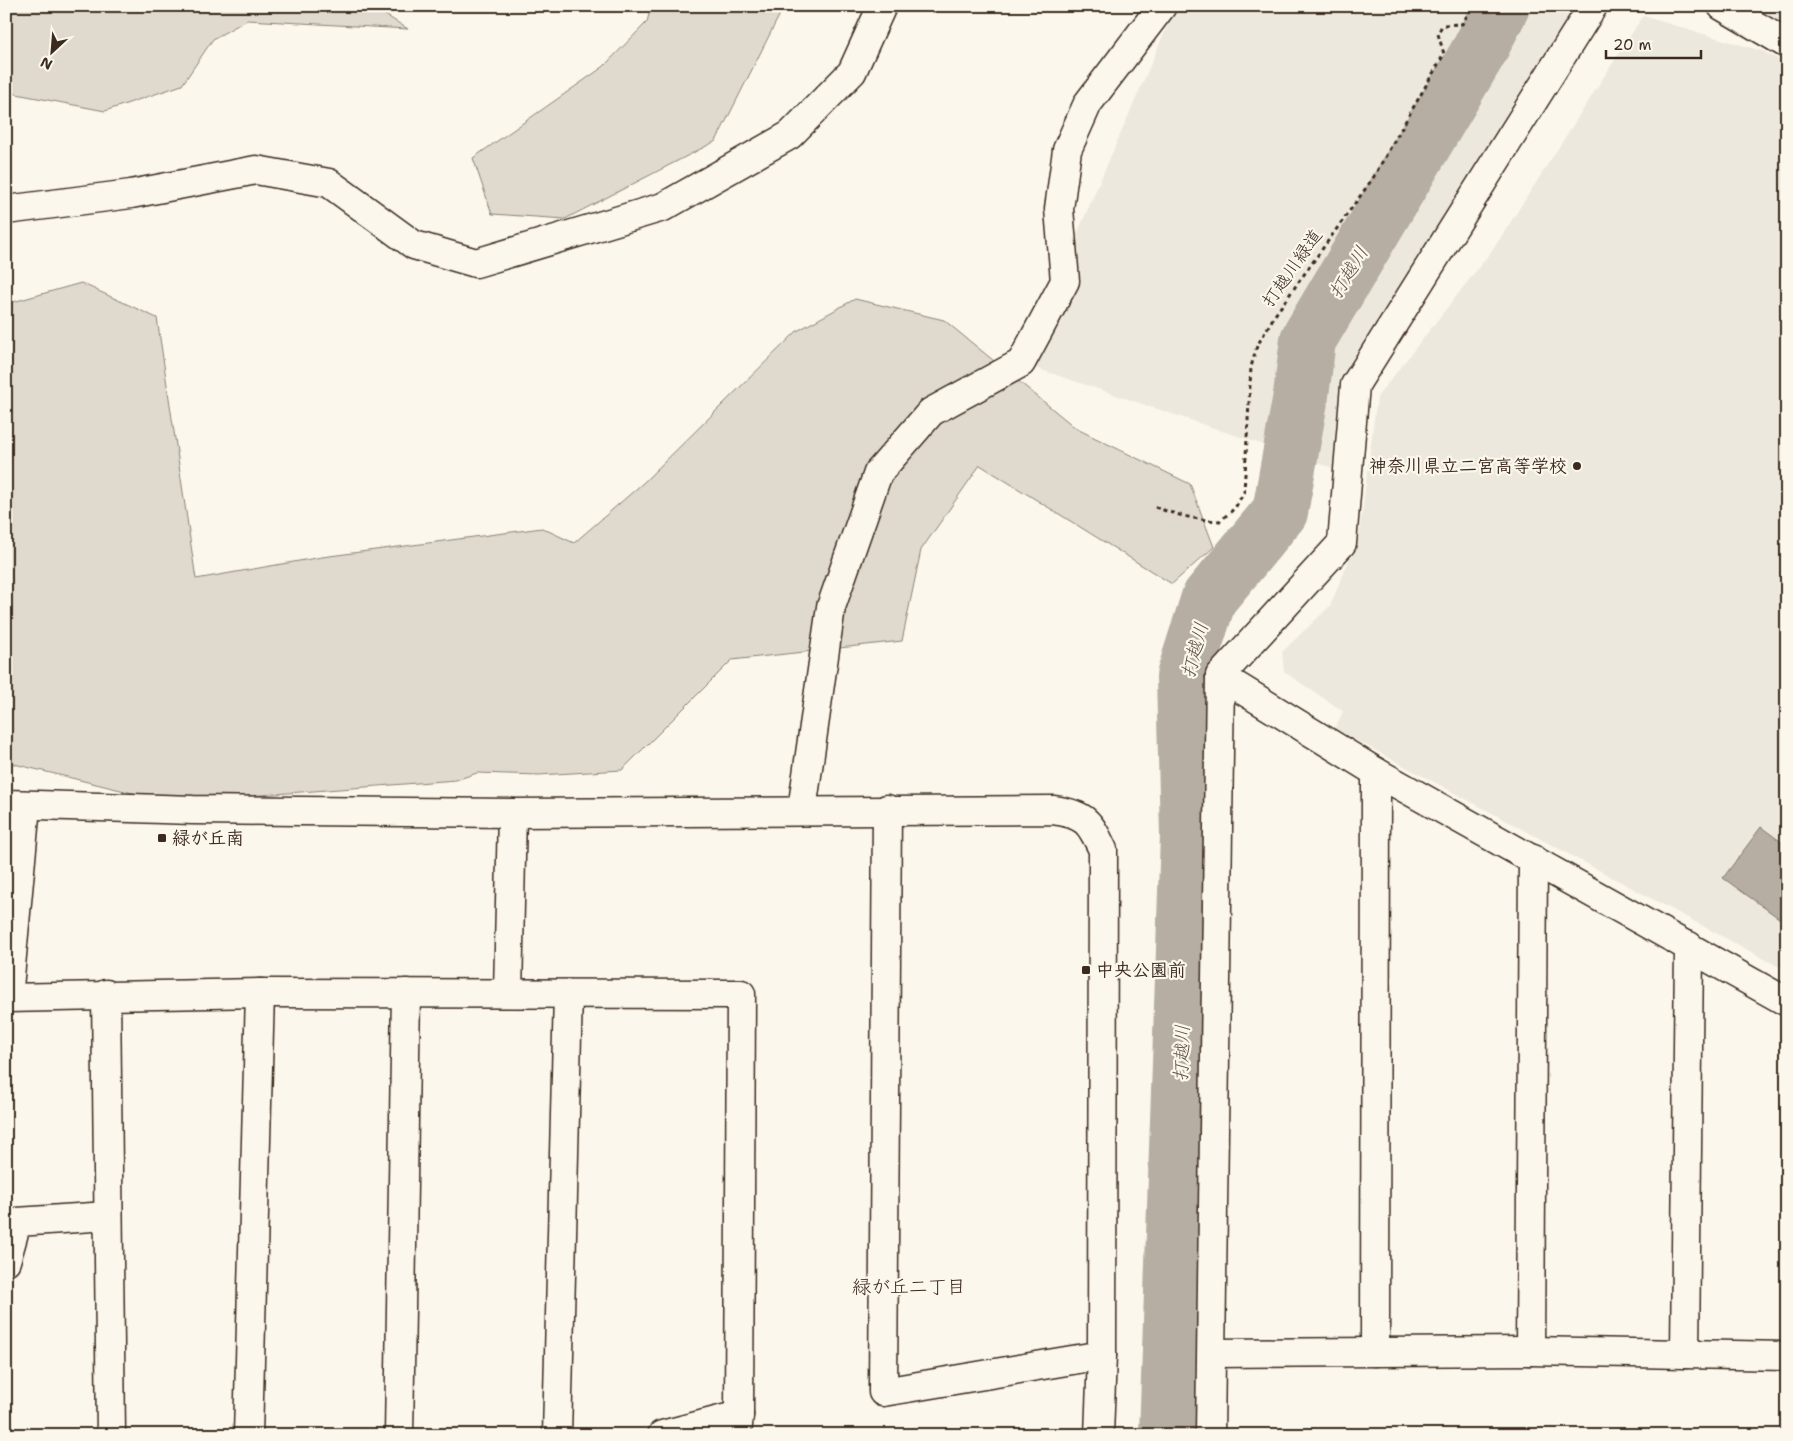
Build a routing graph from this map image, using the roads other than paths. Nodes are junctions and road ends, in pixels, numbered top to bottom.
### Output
1 (882, 6) edge
2 (1162, 6) edge
3 (1593, 6) edge
4 (1722, 6) edge
5 (1787, 44) edge
6 (6, 210) edge
7 (1220, 676) junction
8 (1376, 772) junction
9 (16, 805) edge
10 (887, 809) junction
11 (802, 810) junction
12 (512, 813) junction
13 (1533, 860) junction
14 (1689, 946) junction
15 (260, 992) junction
16 (406, 993) junction
17 (508, 993) junction
18 (106, 994) junction
19 (568, 994) junction
20 (7, 998) edge
21 (1787, 1002) edge
22 (108, 1216) junction
23 (6, 1261) edge
24 (1530, 1351) junction
25 (1375, 1352) junction
26 (1212, 1353) junction
27 (1685, 1354) junction
28 (1102, 1355) junction
29 (1787, 1356) edge
30 (738, 1425) edge
31 (111, 1435) edge
32 (248, 1435) edge
33 (399, 1435) edge
34 (557, 1435) edge
35 (662, 1435) edge
36 (1100, 1435) edge
37 (1210, 1435) edge

1 - 6 street
2 - 11 street
3 - 7 street
4 - 5 street
7 - 8 street
7 - 26 street
8 - 13 street
8 - 25 street
9 - 12 street
9 - 20 street
10 - 11 street
10 - 28 street
10 - 28 street
11 - 12 street
12 - 17 street
13 - 14 street
13 - 24 street
14 - 21 street
14 - 27 street
15 - 16 street
15 - 18 street
15 - 32 street
16 - 17 street
16 - 33 street
17 - 19 street
18 - 20 street
18 - 22 street
19 - 30 street
19 - 34 street
22 - 23 street
22 - 31 street
24 - 25 street
24 - 27 street
25 - 26 street
26 - 37 street
27 - 29 street
28 - 36 street
30 - 35 street

